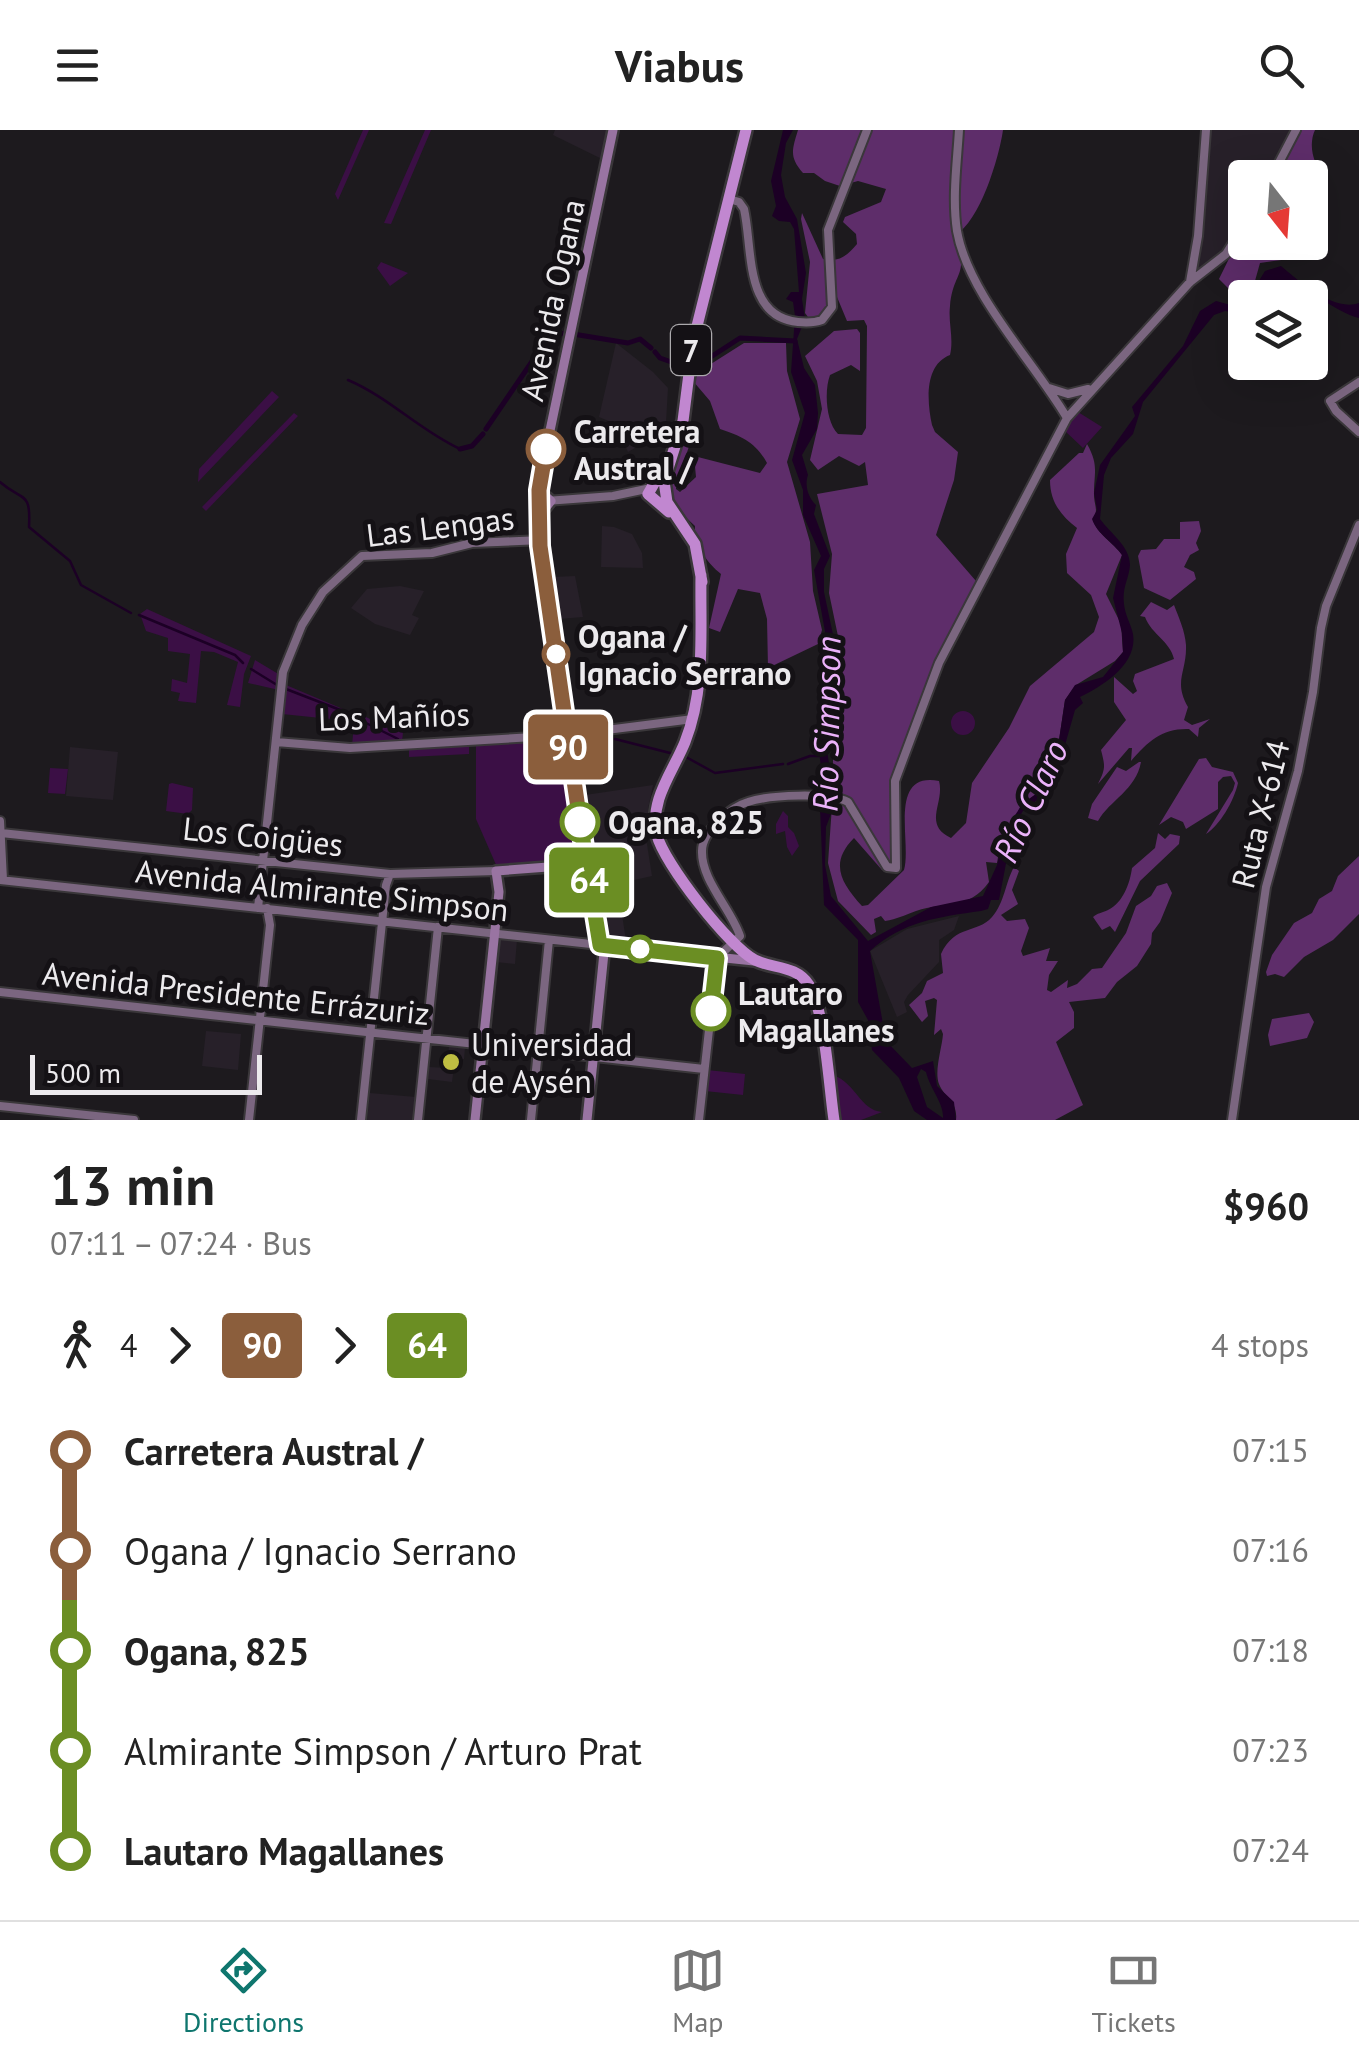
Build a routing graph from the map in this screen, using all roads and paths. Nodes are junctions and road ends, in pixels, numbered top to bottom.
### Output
1 (613, 130) edge
2 (746, 130) edge
3 (867, 130) edge
4 (959, 130) edge
5 (1206, 130) edge
6 (1296, 130) edge
7 (1280, 160) edge
8 (729, 199) junction
9 (1228, 251) edge
10 (1190, 282) junction
11 (1359, 382) edge
12 (1092, 387) junction
13 (1050, 388) junction
14 (1067, 418) junction
15 (1359, 432) edge
16 (539, 490) junction
17 (656, 493) junction
18 (551, 501) junction
19 (539, 502) junction
20 (540, 515) junction
21 (1359, 525) edge
22 (542, 540) junction
23 (693, 718) junction
24 (569, 734) junction
25 (276, 742) junction
26 (0, 821) edge
27 (1, 833) edge
28 (263, 861) junction
29 (588, 863) junction
30 (496, 871) junction
31 (393, 874) junction
32 (1, 880) edge
33 (263, 908) junction
34 (382, 921) junction
35 (438, 927) junction
36 (494, 934) junction
37 (550, 940) junction
38 (735, 943) junction
39 (602, 945) junction
40 (717, 958) junction
41 (758, 962) junction
42 (0, 992) edge
43 (260, 1020) junction
44 (371, 1032) junction
45 (426, 1038) junction
46 (482, 1045) junction
47 (538, 1051) junction
48 (593, 1057) junction
49 (704, 1069) junction
50 (0, 1106) edge
51 (134, 1120) edge
52 (249, 1120) edge
53 (362, 1120) edge
54 (418, 1120) edge
55 (474, 1120) edge
56 (531, 1120) edge
57 (586, 1120) edge
58 (698, 1120) edge
59 (836, 1120) edge
60 (1232, 1120) edge

1 - 16 main road, Avenida Ogana
2 - 8 highway, 7
3 - 8 street
4 - 13 street
5 - 10 street
6 - 7 street
8 - 17 highway, 7
9 - 10 street
10 - 12 street
11 - 15 street
12 - 13 street
12 - 14 street
13 - 14 street
14 - 38 street
16 - 18 main road
16 - 19 main road, Avenida Ogana
17 - 18 street
17 - 23 highway
18 - 19 street
18 - 20 main road
19 - 20 main road, Avenida Ogana
20 - 22 main road, Avenida Ogana
21 - 60 street, Ruta X-614
22 - 24 main road, Avenida Ogana
22 - 25 street, Las Lengas
23 - 24 street, Los Mañíos
23 - 38 highway
24 - 25 street, Los Mañíos
24 - 29 main road, Avenida Ogana
25 - 28 street, Las Lengas
26 - 27 street
27 - 28 street, Los Coigües
27 - 32 street
28 - 31 street, Los Coigües
28 - 33 street, Las Lengas
29 - 30 main road, Los Coigües
29 - 39 main road, Avenida Ogana
30 - 31 street, Los Coigües
30 - 36 main road
31 - 34 street
32 - 33 street, Avenida Almirante Simpson
33 - 34 street, Avenida Almirante Simpson
33 - 43 street, Las Lengas
34 - 35 street, Avenida Almirante Simpson
34 - 44 street
35 - 36 street, Avenida Almirante Simpson
35 - 45 street
36 - 37 street, Avenida Almirante Simpson
36 - 46 main road
37 - 39 street, Avenida Almirante Simpson
37 - 47 street
38 - 40 street
38 - 41 highway
39 - 40 main road, Avenida Almirante Simpson
39 - 48 main road, Avenida Ogana
40 - 41 main road, Avenida Almirante Simpson
40 - 49 street
41 - 59 highway
42 - 43 street, Avenida Presidente Errázuriz
43 - 44 street, Avenida Presidente Errázuriz
43 - 52 street, Las Lengas
44 - 45 street, Avenida Presidente Errázuriz
44 - 53 street
45 - 46 street, Avenida Presidente Errázuriz
45 - 54 street
46 - 47 street, Avenida Presidente Errázuriz
46 - 55 main road
47 - 48 street, Avenida Presidente Errázuriz
47 - 56 street
48 - 49 street, Avenida Presidente Errázuriz
48 - 57 main road, Avenida Ogana
49 - 58 street
50 - 51 street

